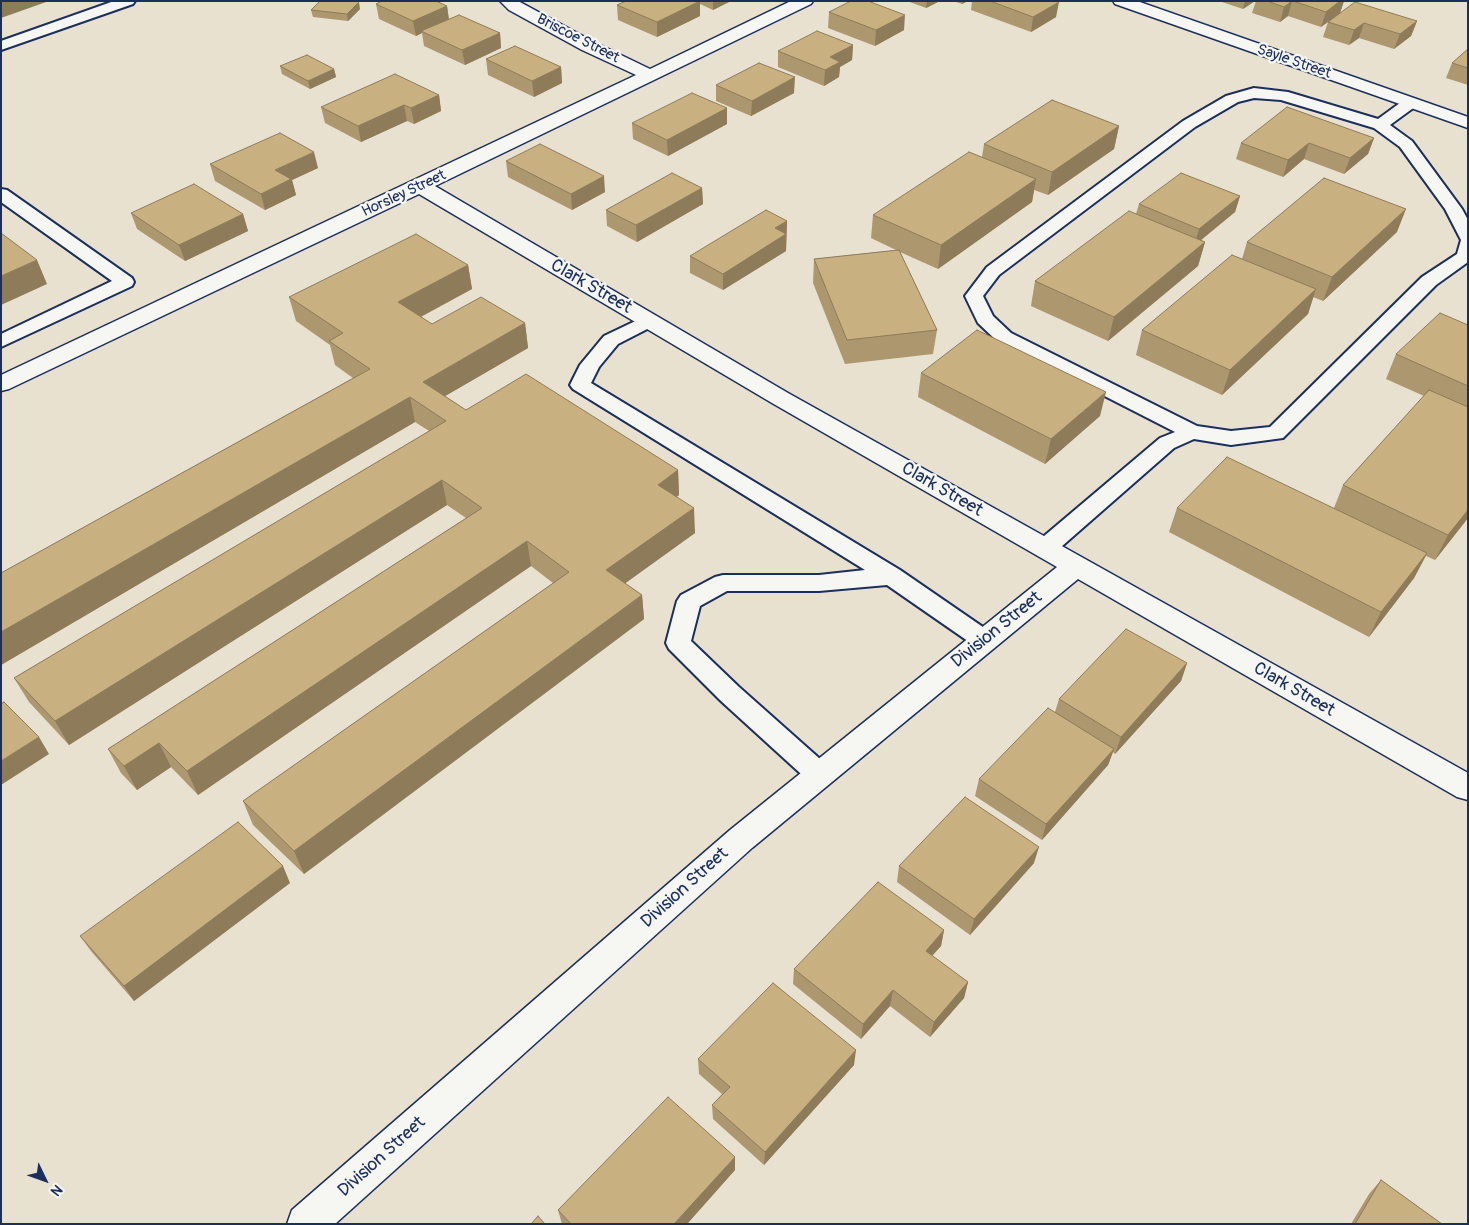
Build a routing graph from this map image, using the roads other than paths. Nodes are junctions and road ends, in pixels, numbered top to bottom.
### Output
1 (128, 1) edge
2 (508, 1) edge
3 (805, 1) edge
4 (1121, 1) edge
5 (1, 46) edge
6 (650, 74) junction
7 (1410, 103) junction
8 (1468, 123) edge
9 (1380, 125) junction
10 (420, 186) junction
11 (1, 194) edge
12 (1468, 237) edge
13 (1468, 244) edge
14 (648, 321) junction
15 (1, 341) edge
16 (1, 384) edge
17 (1192, 432) junction
18 (1045, 548) junction
19 (1076, 566) junction
20 (892, 576) junction
21 (984, 640) junction
22 (820, 775) junction
23 (1468, 788) edge
24 (306, 1224) edge

1 - 5 lane
2 - 6 street, Briscoe Street
3 - 6 street, Horsley Street
4 - 7 street, Sayle Street
6 - 10 street, Horsley Street
7 - 8 street, Sayle Street
7 - 9 lane
9 - 12 lane
9 - 17 lane
10 - 14 street, Clark Street
10 - 16 street, Horsley Street
11 - 15 lane
13 - 17 lane
14 - 18 street, Clark Street
14 - 20 lane
17 - 18 lane
18 - 19 street, Clark Street
19 - 21 street, Division Street
19 - 23 street, Clark Street
20 - 21 lane
20 - 22 lane
21 - 22 street, Division Street
22 - 24 street, Division Street

